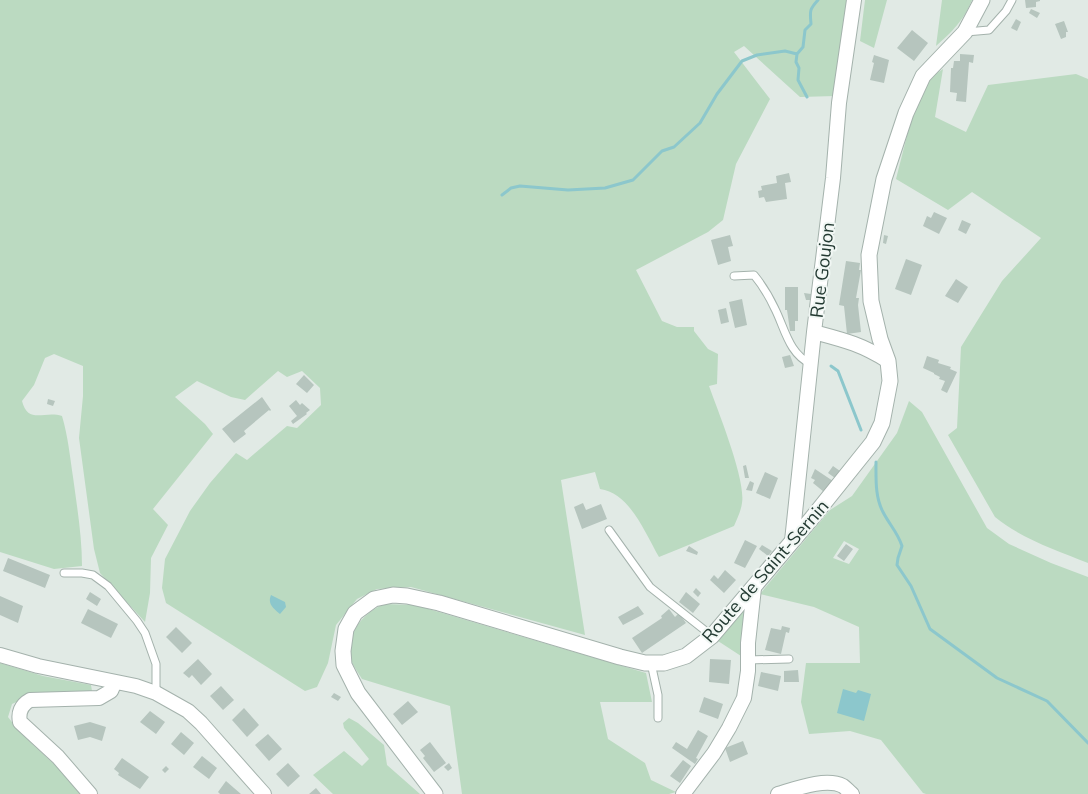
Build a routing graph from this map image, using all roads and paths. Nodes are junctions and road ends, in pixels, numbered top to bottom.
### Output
1 (854, 0) edge
2 (982, 0) edge
3 (1012, 0) edge
4 (965, 32) junction
5 (734, 276) dead end
6 (814, 332) junction
7 (888, 361) junction
8 (812, 364) junction
9 (609, 530) dead end
10 (792, 541) junction
11 (64, 573) dead end
12 (754, 588) junction
13 (712, 636) junction
14 (0, 655) edge
15 (789, 659) dead end
16 (748, 660) junction
17 (651, 663) junction
18 (115, 682) junction
19 (156, 693) junction
20 (658, 718) dead end
21 (90, 794) edge
22 (264, 794) edge
23 (435, 794) edge
24 (683, 794) edge
25 (778, 794) edge
26 (852, 794) edge

1 - 6 street, Rue Goujon
2 - 4 street, Route de Saint-Sernin
3 - 4 lane
4 - 7 street, Route de Saint-Sernin
5 - 8 lane
6 - 7 street
6 - 8 street, Rue Goujon
7 - 10 street, Route de Saint-Sernin
8 - 10 street, Rue Goujon
9 - 13 lane
10 - 12 street, Route de Saint-Sernin
11 - 19 lane
12 - 13 street, Route de Saint-Sernin
12 - 16 street
13 - 17 street, Route de Saint-Sernin
14 - 18 street
15 - 16 lane
16 - 24 street
17 - 20 lane
17 - 23 street, Route de Saint-Sernin
18 - 19 street
18 - 21 street
19 - 22 street
25 - 26 street

